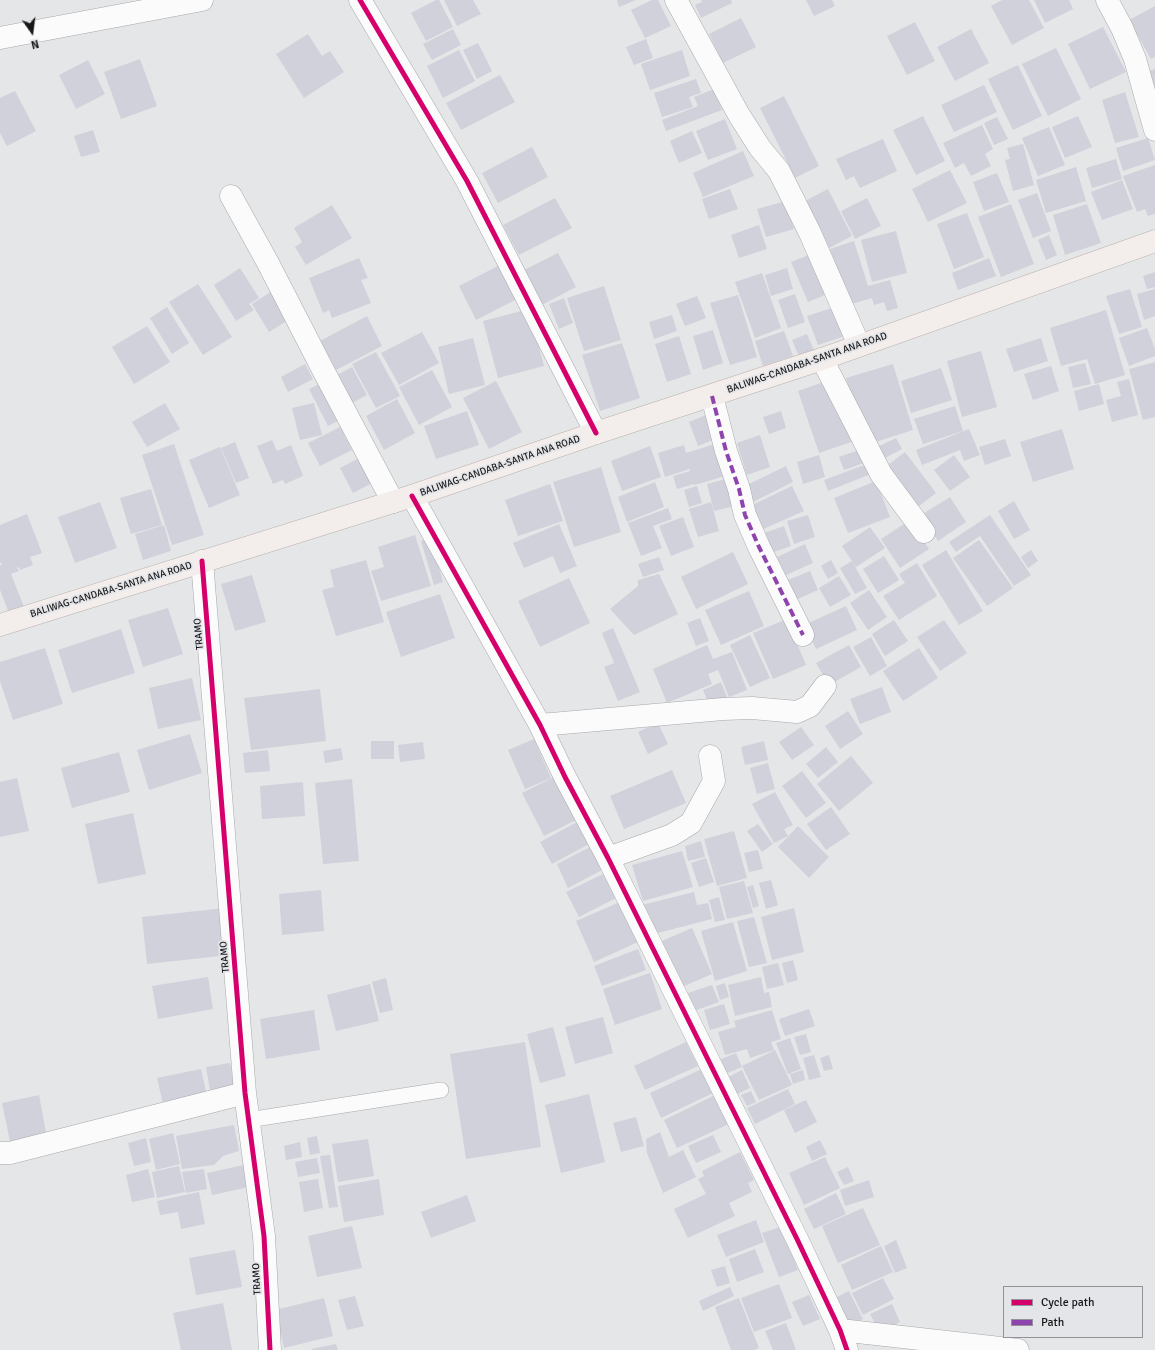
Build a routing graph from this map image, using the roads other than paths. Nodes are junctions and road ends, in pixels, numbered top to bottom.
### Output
1 (202, 0) edge
2 (360, 0) edge
3 (676, 0) edge
4 (1107, 0) edge
5 (0, 38) edge
6 (1155, 130) edge
7 (231, 196) dead end
8 (1155, 241) edge
9 (859, 346) junction
10 (822, 359) junction
11 (712, 396) junction
12 (596, 433) junction
13 (403, 499) junction
14 (924, 532) dead end
15 (202, 561) junction
16 (0, 625) edge
17 (803, 635) dead end
18 (825, 686) dead end
19 (540, 725) junction
20 (710, 756) dead end
21 (608, 858) junction
22 (441, 1090) dead end
23 (245, 1094) junction
24 (248, 1120) junction
25 (0, 1153) edge
26 (843, 1340) edge
27 (270, 1350) edge
28 (1018, 1350) edge

1 - 5 street
2 - 12 street
3 - 9 street
4 - 6 street
7 - 13 street
8 - 9 main road, BALIWAG-CANDABA-SANTA ANA ROAD
9 - 10 main road, BALIWAG-CANDABA-SANTA ANA ROAD
10 - 11 main road, BALIWAG-CANDABA-SANTA ANA ROAD
10 - 14 street
11 - 12 main road, BALIWAG-CANDABA-SANTA ANA ROAD
11 - 17 street
12 - 13 main road, BALIWAG-CANDABA-SANTA ANA ROAD
13 - 15 main road, BALIWAG-CANDABA-SANTA ANA ROAD
13 - 19 street
15 - 16 main road, BALIWAG-CANDABA-SANTA ANA ROAD
15 - 23 street, TRAMO
18 - 19 street
19 - 21 street
20 - 21 street
21 - 26 street
22 - 24 lane
23 - 24 street, TRAMO
23 - 25 street
24 - 27 street, TRAMO
26 - 28 street

